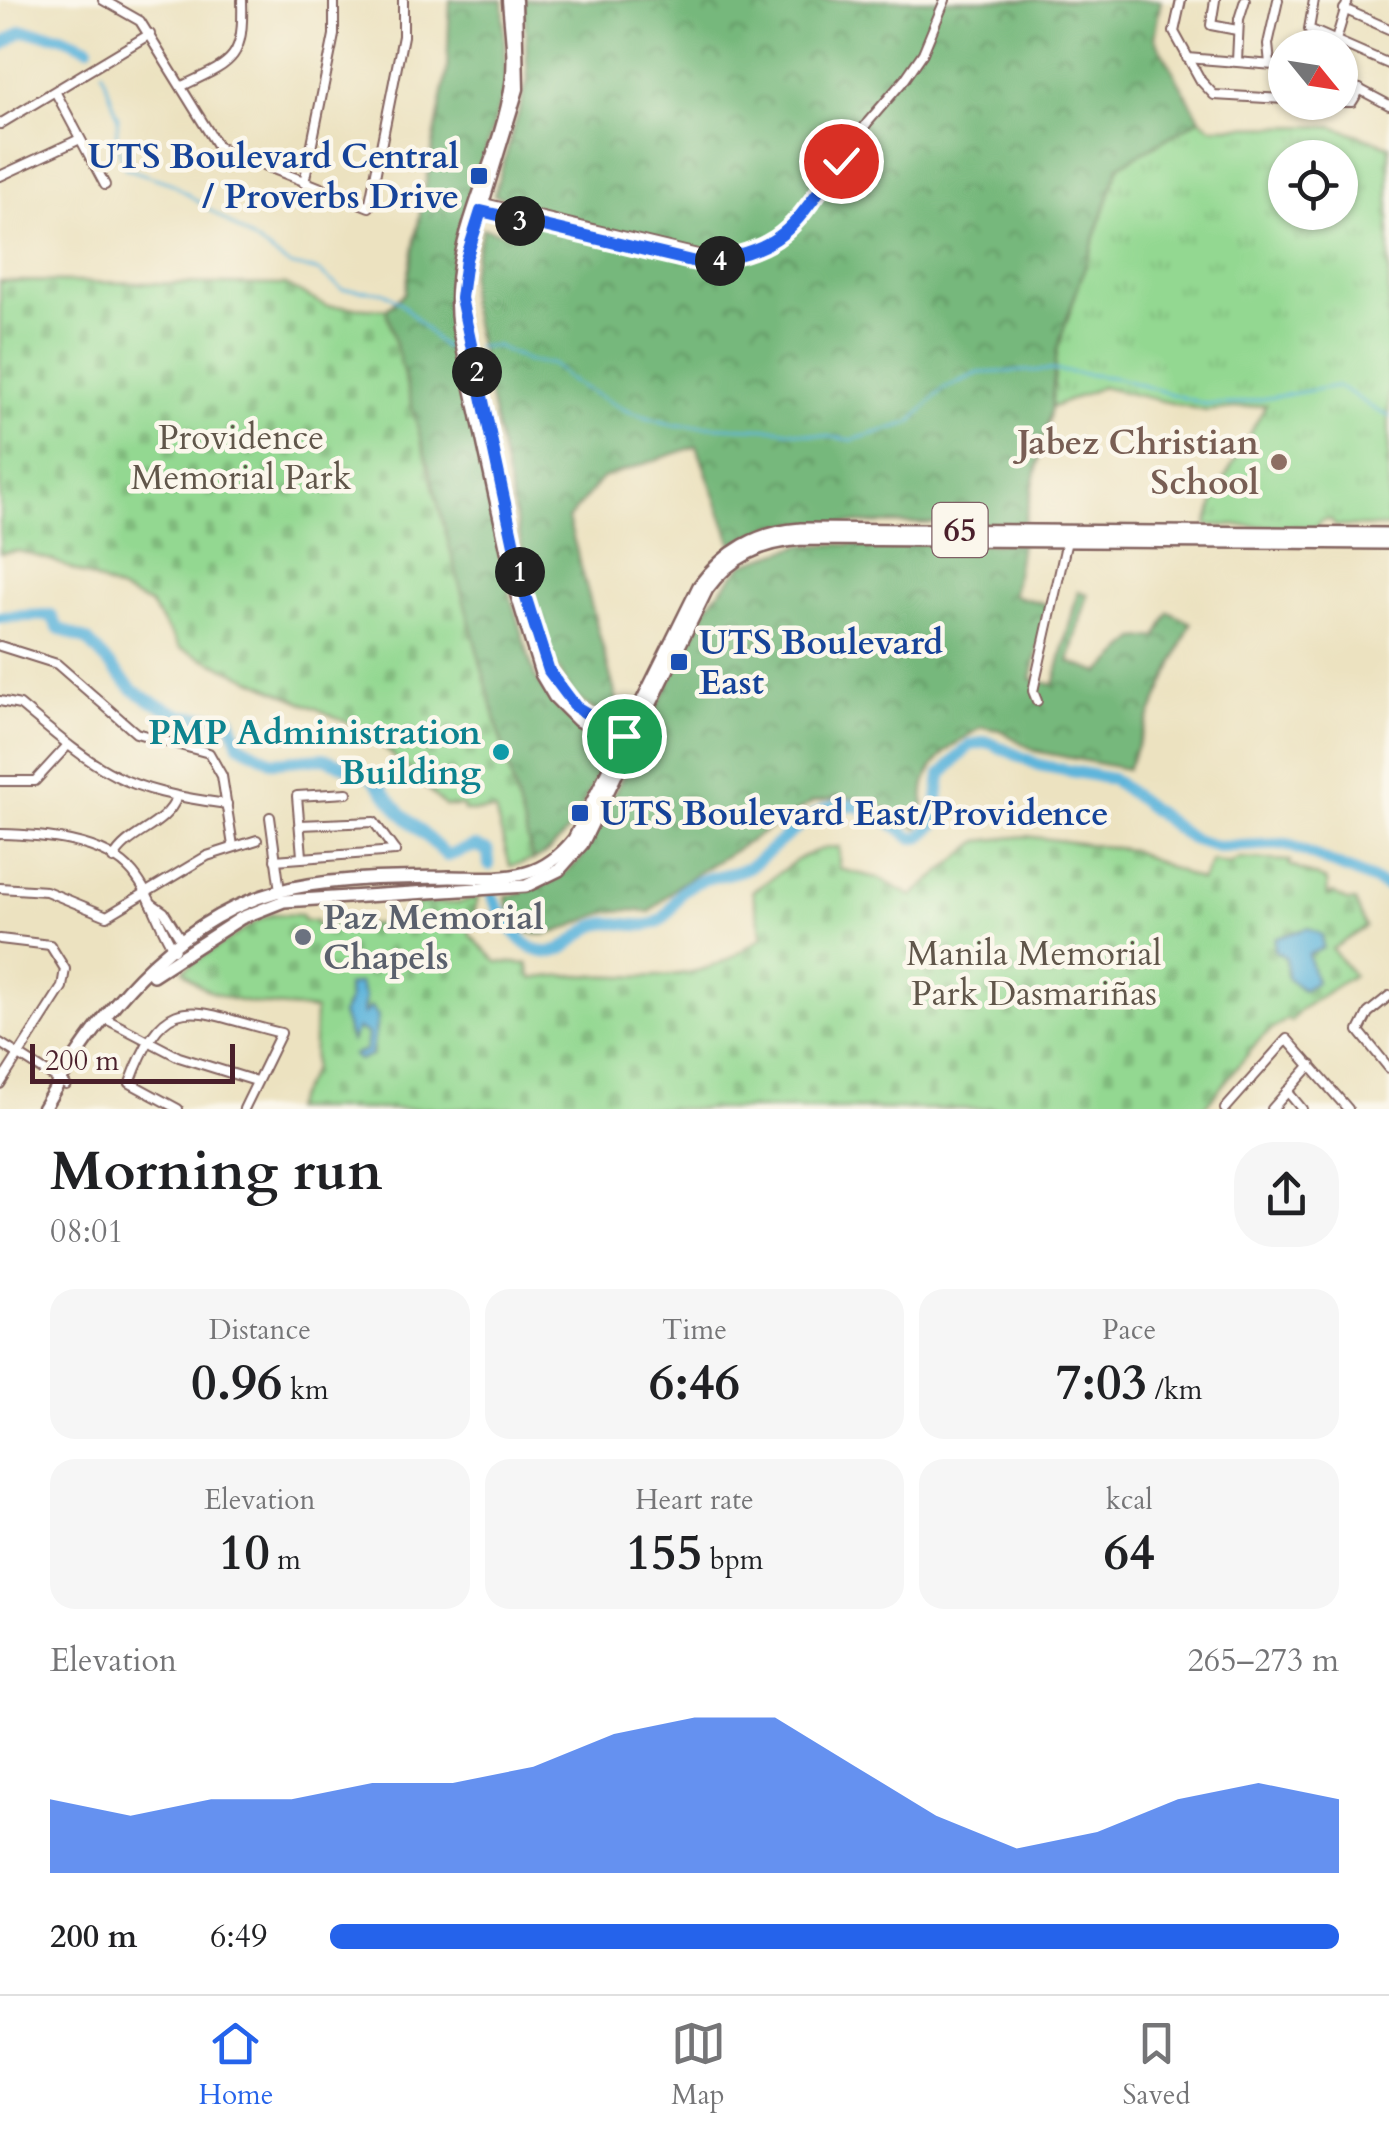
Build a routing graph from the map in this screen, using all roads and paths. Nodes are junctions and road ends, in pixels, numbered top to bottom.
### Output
1 (103, 0) edge
2 (242, 0) edge
3 (334, 0) edge
4 (403, 0) edge
5 (508, 0) edge
6 (516, 0) edge
7 (944, 0) edge
8 (1181, 0) edge
9 (1214, 0) edge
10 (1246, 0) edge
11 (1278, 0) edge
12 (1314, 0) edge
13 (1346, 5) edge
14 (1389, 29) edge
15 (1238, 30) junction
16 (1271, 30) edge
17 (1309, 30) edge
18 (1339, 30) edge
19 (150, 34) junction
20 (1358, 50) edge
21 (1188, 58) junction
22 (1238, 62) junction
23 (1268, 64) edge
24 (1389, 64) edge
25 (182, 86) junction
26 (1360, 89) joint
27 (1358, 92) edge
28 (56, 93) junction
29 (1268, 98) edge
30 (1389, 106) edge
31 (0, 124) edge
32 (80, 138) junction
33 (0, 176) edge
34 (304, 183) junction
35 (105, 185) dead end
36 (480, 207) junction
37 (1389, 534) edge
38 (1068, 536) junction
39 (1389, 543) edge
40 (0, 646) edge
41 (0, 701) edge
42 (1037, 701) dead end
43 (625, 741) junction
44 (68, 745) junction
45 (0, 781) edge
46 (348, 793) dead end
47 (176, 797) junction
48 (227, 804) junction
49 (270, 817) dead end
50 (300, 825) junction
51 (0, 834) edge
52 (256, 840) dead end
53 (233, 846) junction
54 (302, 856) junction
55 (113, 859) junction
56 (275, 860) junction
57 (478, 882) junction
58 (0, 888) edge
59 (280, 891) junction
60 (148, 898) junction
61 (0, 939) edge
62 (181, 950) junction
63 (1389, 996) edge
64 (105, 1019) junction
65 (145, 1042) junction
66 (0, 1043) edge
67 (20, 1056) junction
68 (1311, 1065) junction
69 (1389, 1068) edge
70 (256, 1082) junction
71 (62, 1083) junction
72 (0, 1084) edge
73 (1287, 1091) junction
74 (43, 1109) edge
75 (52, 1109) edge
76 (178, 1109) edge
77 (244, 1109) edge
78 (1225, 1109) edge
79 (1272, 1109) edge
80 (1302, 1109) edge
81 (1348, 1109) edge

1 - 19 street
2 - 25 street
3 - 34 street
4 - 34 street
5 - 36 main road
6 - 36 main road
7 - 36 street
8 - 21 street
9 - 15 street
10 - 15 street
11 - 16 street
12 - 17 street
13 - 14 street
13 - 18 street
15 - 22 street
19 - 25 street
19 - 28 street
20 - 24 street
21 - 22 street
21 - 29 street
22 - 23 street
25 - 34 street
26 - 27 street
26 - 30 street
28 - 31 street
28 - 32 street
32 - 33 street
32 - 35 street
36 - 43 main road
37 - 38 highway, 65
38 - 39 highway, 65
38 - 42 street
38 - 43 highway, 65
40 - 48 street
41 - 44 street
43 - 57 highway, 65
44 - 45 street
44 - 47 street
46 - 50 street
47 - 48 street
47 - 55 street
48 - 53 street
49 - 56 street
50 - 54 street
50 - 54 street
51 - 55 street
52 - 53 street
53 - 60 street
54 - 56 street
55 - 60 street
56 - 59 street
57 - 59 highway, 65
57 - 62 highway, 65
58 - 60 street
59 - 62 highway, 65
60 - 62 street
61 - 67 street
62 - 64 highway, 65
63 - 69 street
64 - 65 street
64 - 71 highway, 65
65 - 70 street
65 - 70 street
65 - 76 street
66 - 67 street
67 - 71 street
67 - 72 street
68 - 73 street
68 - 78 street
68 - 81 street
70 - 77 street
71 - 74 highway, 65
71 - 75 highway, 65
73 - 79 street
73 - 80 street

